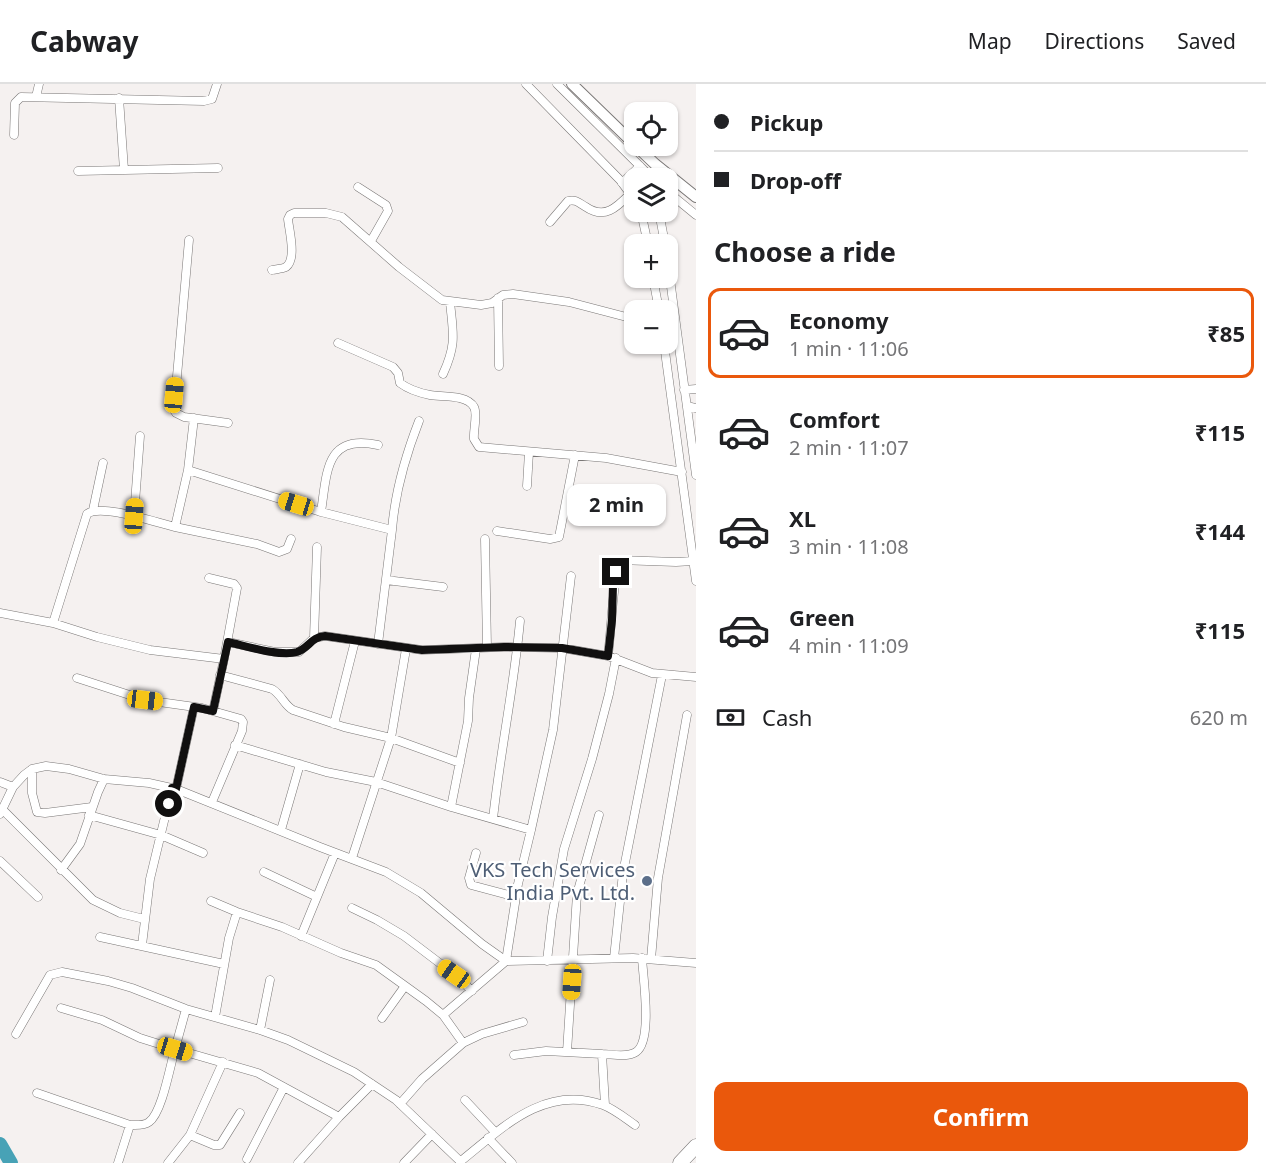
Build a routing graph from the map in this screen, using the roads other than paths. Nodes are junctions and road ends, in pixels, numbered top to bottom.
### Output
1 (39, 84) edge
2 (218, 84) edge
3 (525, 84) edge
4 (556, 84) edge
5 (572, 84) edge
6 (36, 97) junction
7 (119, 98) junction
8 (624, 134) edge
9 (14, 135) dead end
10 (647, 156) edge
11 (640, 166) joint
12 (218, 168) dead end
13 (124, 170) junction
14 (78, 171) dead end
15 (622, 183) junction
16 (624, 185) edge
17 (358, 187) dead end
18 (696, 197) edge
19 (678, 200) edge
20 (624, 201) edge
21 (696, 215) edge
22 (550, 222) dead end
23 (189, 240) dead end
24 (371, 242) junction
25 (272, 270) dead end
26 (671, 288) edge
27 (498, 298) junction
28 (450, 302) junction
29 (624, 316) edge
30 (338, 343) dead end
31 (665, 354) edge
32 (499, 366) dead end
33 (444, 374) dead end
34 (696, 389) edge
35 (684, 390) junction
36 (687, 406) junction
37 (696, 408) edge
38 (194, 418) junction
39 (419, 421) dead end
40 (228, 423) dead end
41 (690, 429) junction
42 (676, 430) junction
43 (140, 436) dead end
44 (378, 445) dead end
45 (529, 452) junction
46 (574, 455) junction
47 (103, 463) dead end
48 (188, 470) junction
49 (682, 472) junction
50 (696, 475) edge
51 (526, 486) dead end
52 (93, 510) junction
53 (321, 512) junction
54 (134, 516) junction
55 (175, 527) junction
56 (392, 530) junction
57 (497, 531) dead end
58 (291, 539) dead end
59 (485, 539) dead end
60 (317, 547) dead end
61 (693, 561) junction
62 (571, 576) dead end
63 (209, 578) dead end
64 (386, 580) junction
65 (696, 581) edge
66 (443, 587) dead end
67 (0, 613) edge
68 (520, 621) dead end
69 (53, 623) junction
70 (314, 638) junction
71 (355, 641) junction
72 (228, 642) junction
73 (378, 644) junction
74 (517, 647) junction
75 (487, 648) junction
76 (562, 648) junction
77 (405, 649) junction
78 (476, 649) junction
79 (612, 657) junction
80 (224, 659) junction
81 (220, 675) junction
82 (662, 675) junction
83 (696, 677) edge
84 (77, 678) dead end
85 (194, 707) junction
86 (213, 711) junction
87 (687, 715) dead end
88 (334, 724) junction
89 (391, 738) junction
90 (235, 745) junction
91 (300, 764) junction
92 (460, 764) junction
93 (32, 770) junction
94 (105, 779) junction
95 (0, 782) edge
96 (376, 782) junction
97 (13, 787) junction
98 (174, 788) junction
99 (212, 802) junction
100 (451, 807) junction
101 (91, 811) junction
102 (1, 812) edge
103 (599, 815) dead end
104 (493, 819) junction
105 (281, 830) junction
106 (531, 830) junction
107 (161, 835) junction
108 (203, 853) dead end
109 (335, 853) junction
110 (476, 853) dead end
111 (352, 858) junction
112 (0, 861) edge
113 (62, 870) junction
114 (264, 872) dead end
115 (38, 897) dead end
116 (317, 897) junction
117 (516, 897) junction
118 (211, 901) dead end
119 (352, 908) dead end
120 (237, 912) junction
121 (144, 919) junction
122 (301, 936) junction
123 (100, 937) dead end
124 (142, 945) junction
125 (614, 958) junction
126 (642, 958) junction
127 (574, 959) junction
128 (651, 959) junction
129 (547, 960) junction
130 (506, 961) junction
131 (696, 963) edge
132 (224, 964) junction
133 (270, 980) dead end
134 (405, 986) junction
135 (472, 991) junction
136 (61, 1008) dead end
137 (186, 1009) junction
138 (444, 1016) junction
139 (215, 1017) junction
140 (382, 1018) dead end
141 (523, 1022) dead end
142 (260, 1030) junction
143 (16, 1035) dead end
144 (463, 1043) junction
145 (175, 1049) junction
146 (567, 1052) junction
147 (602, 1054) junction
148 (514, 1055) dead end
149 (223, 1062) junction
150 (372, 1084) junction
151 (284, 1087) junction
152 (37, 1093) dead end
153 (465, 1100) dead end
154 (400, 1104) junction
155 (605, 1105) junction
156 (240, 1113) dead end
157 (339, 1117) junction
158 (130, 1125) junction
159 (634, 1125) dead end
160 (495, 1132) junction
161 (432, 1134) junction
162 (190, 1135) junction
163 (488, 1138) junction
164 (696, 1146) edge
165 (247, 1159) dead end
166 (461, 1162) edge
167 (118, 1163) edge
168 (168, 1163) edge
169 (298, 1163) edge
170 (404, 1163) edge
171 (512, 1163) edge
172 (680, 1163) edge

1 - 6 street
2 - 7 street
3 - 15 street
4 - 11 street
5 - 8 street
6 - 7 street
6 - 9 street
7 - 13 street
10 - 18 street
11 - 15 street
12 - 13 street
13 - 14 street
15 - 16 street
17 - 24 street
19 - 21 street
20 - 22 street
23 - 38 street
24 - 25 street
24 - 28 street
26 - 35 street
27 - 28 street
27 - 29 street
27 - 32 street
28 - 33 street
30 - 45 street
31 - 42 street
34 - 35 street
35 - 36 street
36 - 37 street
36 - 41 street
38 - 40 street
38 - 48 street
39 - 56 street
41 - 42 street
41 - 50 street
42 - 49 street
43 - 54 street
44 - 53 street
45 - 46 street
45 - 51 street
46 - 49 street
46 - 57 street
47 - 52 street
48 - 53 street
48 - 55 street
49 - 61 street
52 - 54 street
52 - 69 street
53 - 56 street
54 - 55 street
55 - 58 street
56 - 64 street
59 - 75 street
60 - 70 street
61 - 65 street
61 - 79 street
62 - 76 street
63 - 72 street
64 - 66 street
64 - 73 street
67 - 69 street
68 - 74 street
69 - 80 street
70 - 71 street
70 - 72 street
71 - 73 street
71 - 88 street
72 - 80 street
73 - 77 street
74 - 75 street
74 - 76 street
74 - 104 street
75 - 78 street
76 - 79 street
76 - 106 street
77 - 78 street
77 - 89 street
78 - 92 street
79 - 82 street
79 - 129 street
80 - 81 street
81 - 86 street
81 - 88 street
82 - 83 street
82 - 125 street
84 - 85 street
85 - 86 street
85 - 98 street
86 - 90 street
87 - 128 street
88 - 89 street
89 - 92 street
89 - 96 street
90 - 91 street
90 - 99 street
91 - 96 street
91 - 105 street
92 - 100 street
93 - 94 street
93 - 97 street
93 - 101 street
94 - 98 street
94 - 101 street
95 - 97 street
96 - 100 street
96 - 111 street
97 - 102 street
98 - 99 street
98 - 107 street
99 - 105 street
100 - 104 street
101 - 107 street
101 - 113 street
102 - 113 street
103 - 127 street
104 - 106 street
105 - 109 street
106 - 117 street
107 - 108 street
107 - 121 street
109 - 111 street
109 - 116 street
110 - 117 street
111 - 130 street
112 - 115 street
113 - 121 street
114 - 116 street
116 - 122 street
117 - 130 street
118 - 120 street
119 - 135 street
120 - 122 street
120 - 132 street
121 - 124 street
122 - 134 street
123 - 124 street
124 - 132 street
125 - 126 street
125 - 127 street
126 - 128 street
126 - 147 street
127 - 129 street
127 - 146 street
128 - 131 street
129 - 130 street
130 - 135 street
132 - 139 street
133 - 142 street
134 - 138 street
134 - 140 street
135 - 138 street
136 - 145 street
137 - 139 street
137 - 143 street
137 - 145 street
138 - 144 street
139 - 142 street
141 - 144 street
142 - 150 street
144 - 154 street
145 - 149 street
145 - 158 street
146 - 147 street
146 - 148 street
147 - 155 street
149 - 151 street
149 - 162 street
150 - 154 street
150 - 157 street
151 - 157 street
151 - 165 street
152 - 158 street
153 - 160 street
154 - 161 street
155 - 159 street
155 - 160 street
156 - 162 street
157 - 169 street
158 - 167 street
160 - 163 street
161 - 166 street
161 - 170 street
162 - 168 street
163 - 166 street
163 - 171 street
164 - 172 highway

